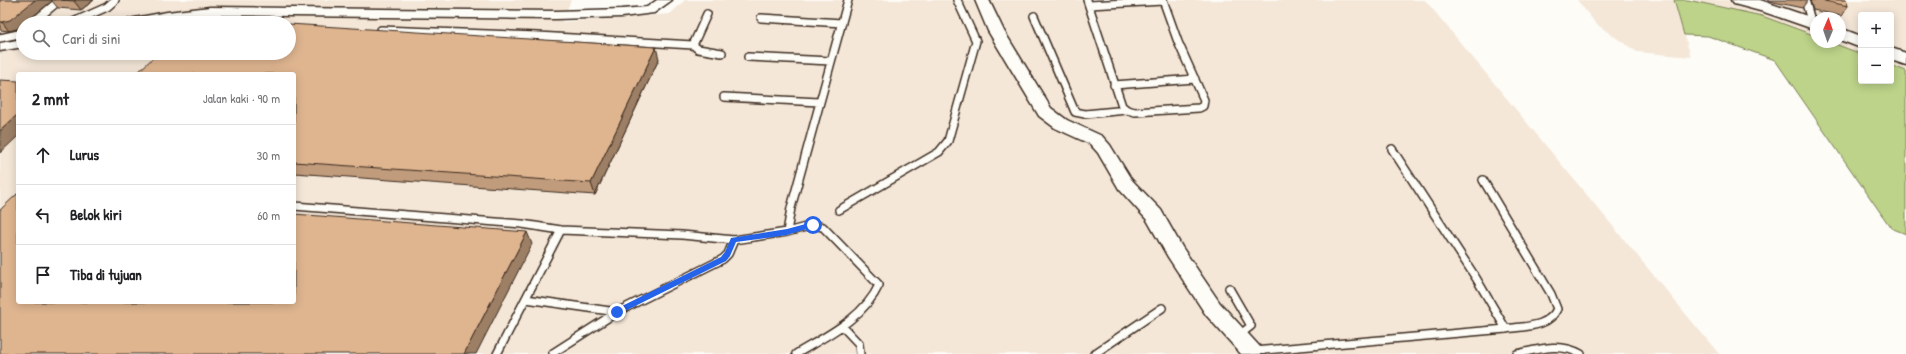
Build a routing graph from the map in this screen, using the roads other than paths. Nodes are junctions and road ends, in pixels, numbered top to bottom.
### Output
1 (60, 0) edge
2 (115, 0) edge
3 (666, 0) edge
4 (848, 0) edge
5 (957, 0) edge
6 (982, 0) edge
7 (1163, 0) edge
8 (1742, 0) edge
9 (1805, 0) edge
10 (1088, 3) edge
11 (707, 14) dead end
12 (1810, 14) edge
13 (41, 16) edge
14 (87, 16) edge
15 (167, 16) edge
16 (1034, 16) dead end
17 (761, 18) dead end
18 (842, 23) junction
19 (1810, 23) edge
20 (371, 30) edge
21 (16, 36) edge
22 (1846, 36) edge
23 (0, 38) edge
24 (16, 38) edge
25 (1858, 41) edge
26 (694, 45) junction
27 (0, 47) edge
28 (722, 53) dead end
29 (1894, 55) edge
30 (748, 57) dead end
31 (1906, 59) edge
32 (831, 61) junction
33 (1195, 79) junction
34 (1114, 85) junction
35 (724, 97) dead end
36 (819, 102) junction
37 (1127, 110) junction
38 (1392, 150) dead end
39 (1483, 180) dead end
40 (296, 206) edge
41 (839, 210) dead end
42 (561, 230) junction
43 (787, 232) junction
44 (734, 240) junction
45 (1229, 288) dead end
46 (526, 299) junction
47 (1162, 308) dead end
48 (617, 312) junction
49 (842, 326) junction
50 (1506, 329) junction
51 (1238, 336) junction
52 (553, 353) dead end
53 (1252, 353) edge
54 (496, 354) edge
55 (796, 354) edge
56 (860, 354) edge
57 (1094, 354) edge
58 (1517, 354) edge
59 (1581, 354) edge

1 - 13 lane
2 - 14 lane
3 - 15 street
4 - 18 lane
5 - 41 lane
6 - 51 street
7 - 10 lane
7 - 33 lane
8 - 19 main road
9 - 12 lane
10 - 34 lane
11 - 26 lane
16 - 37 lane
17 - 18 lane
18 - 32 lane
20 - 26 lane
21 - 23 lane
22 - 25 main road
24 - 27 street
26 - 28 lane
29 - 31 main road
30 - 32 lane
32 - 36 lane
33 - 34 lane
33 - 37 lane
34 - 37 lane
35 - 36 lane
36 - 43 lane
38 - 50 lane
39 - 50 lane
40 - 42 lane
42 - 44 lane
42 - 46 lane
43 - 44 lane
43 - 49 lane
44 - 48 lane
45 - 51 lane
46 - 48 lane
46 - 54 lane
47 - 57 lane
48 - 52 lane
49 - 55 lane
49 - 56 lane
50 - 53 lane
51 - 53 street
58 - 59 lane

